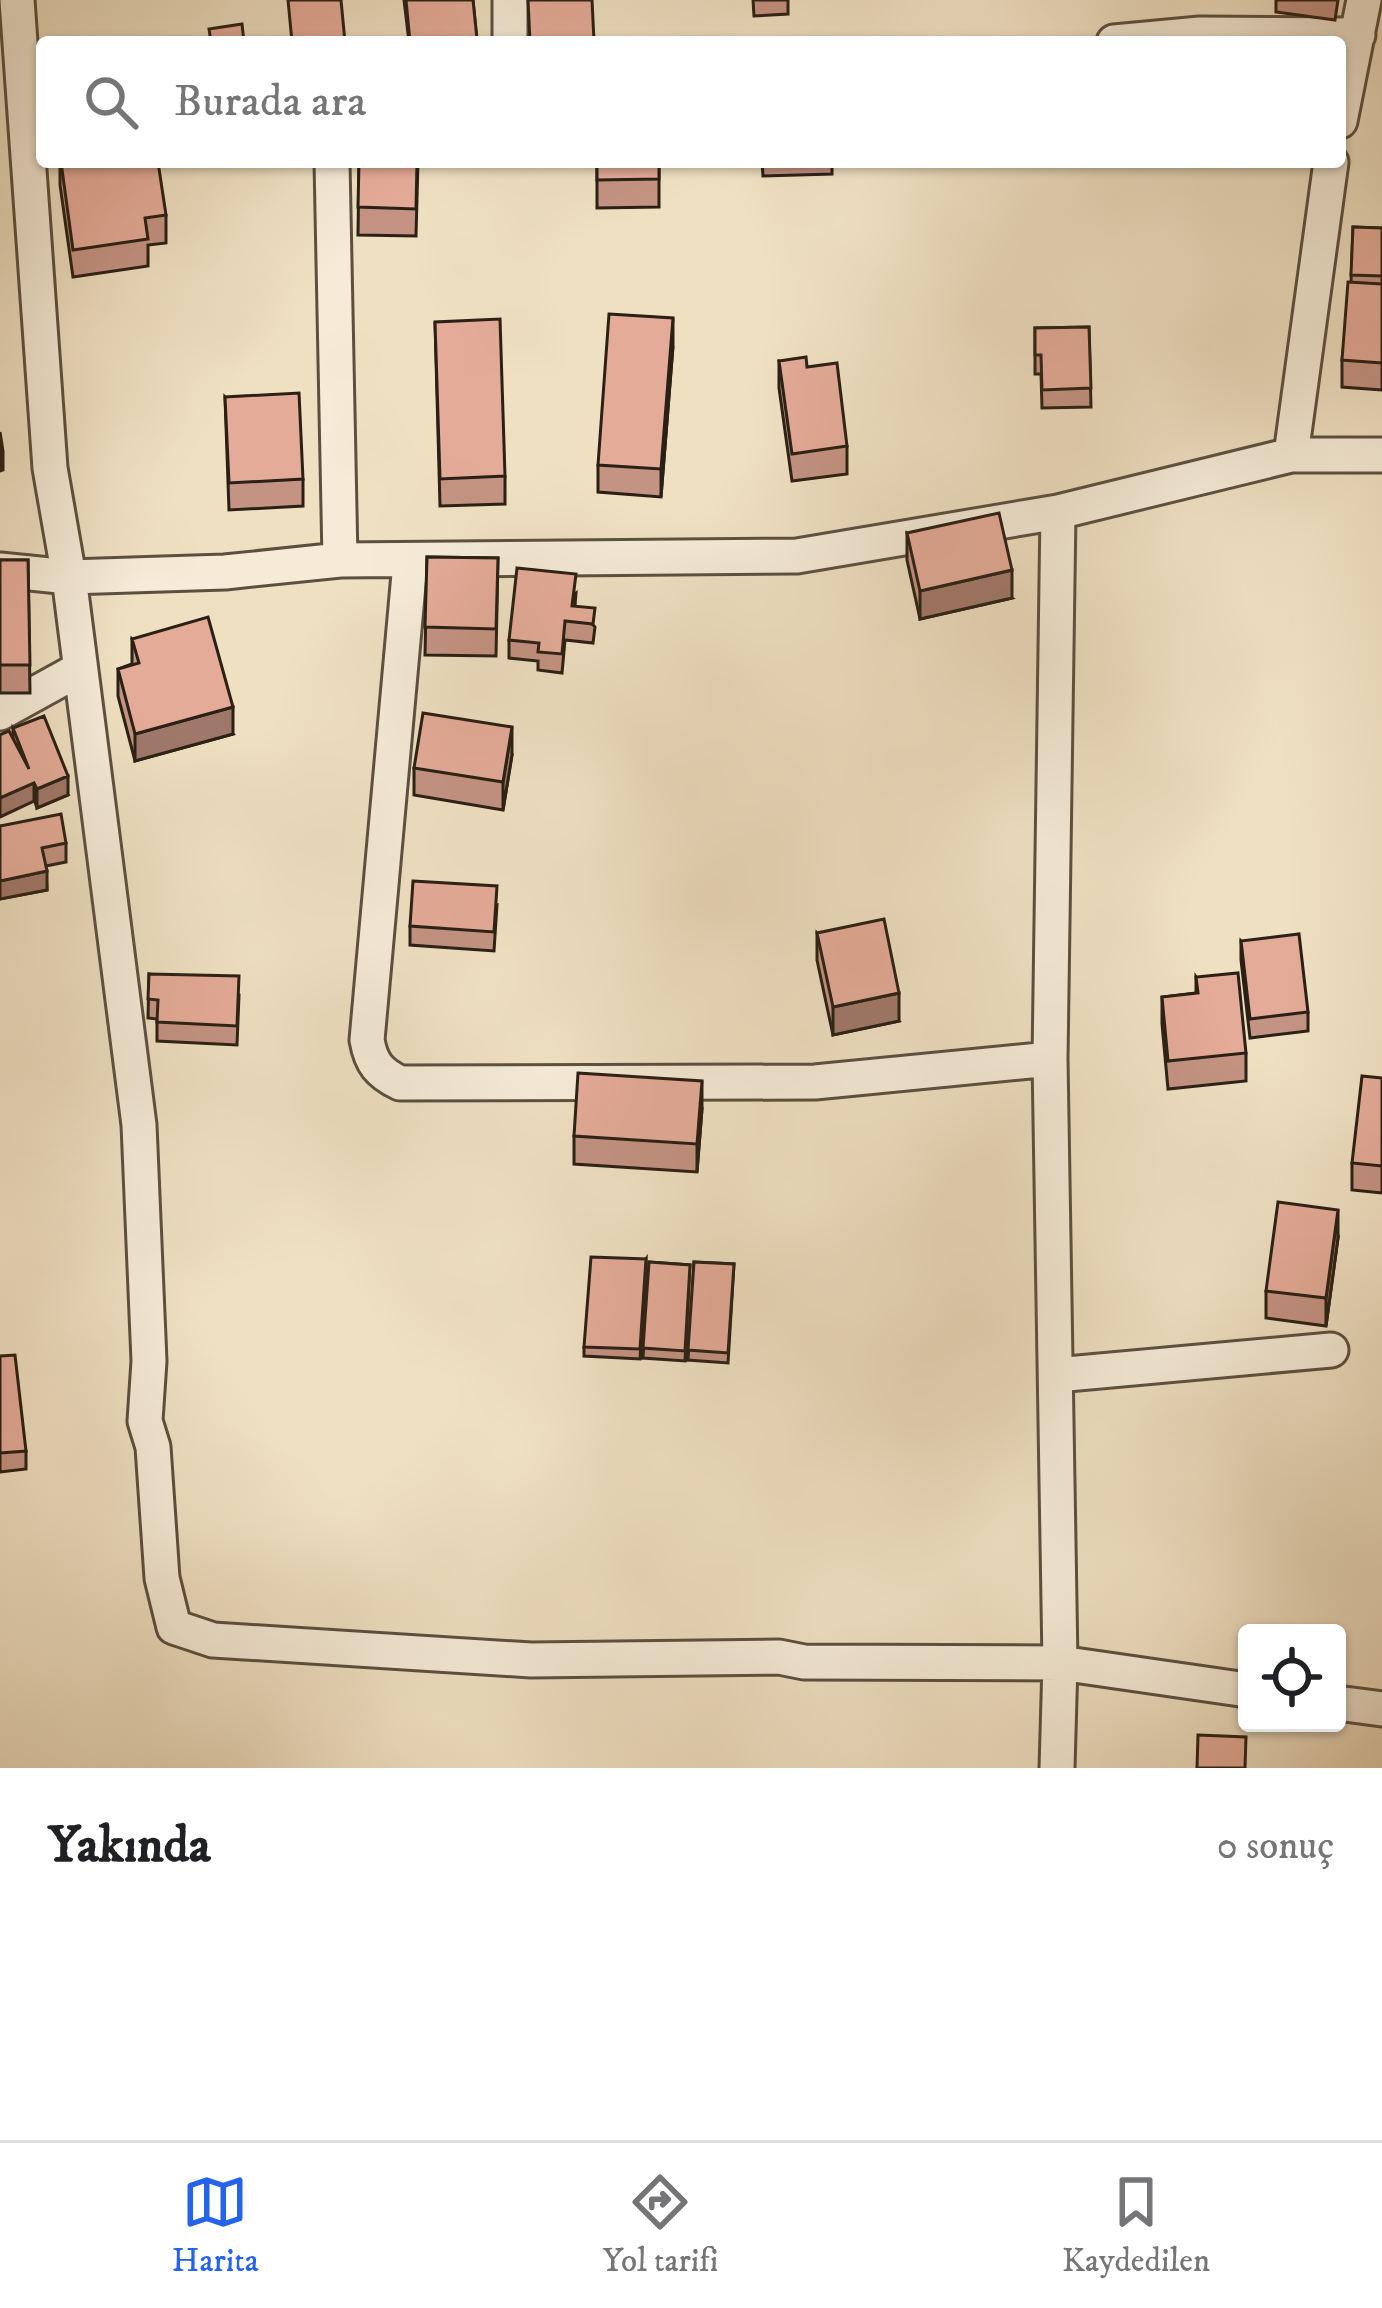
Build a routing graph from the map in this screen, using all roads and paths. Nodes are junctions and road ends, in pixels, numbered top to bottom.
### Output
1 (17, 0) edge
2 (510, 0) edge
3 (1364, 0) edge
4 (1358, 35) junction
5 (510, 36) edge
6 (1178, 36) edge
7 (1346, 92) edge
8 (36, 157) edge
9 (36, 168) edge
10 (332, 168) edge
11 (1330, 168) edge
12 (1291, 455) junction
13 (1382, 455) edge
14 (1058, 512) junction
15 (340, 560) junction
16 (410, 563) junction
17 (0, 570) edge
18 (68, 578) junction
19 (78, 670) junction
20 (0, 713) edge
21 (1050, 1059) junction
22 (1330, 1350) dead end
23 (1056, 1376) junction
24 (1060, 1663) junction
25 (1238, 1689) edge
26 (1346, 1704) edge
27 (1382, 1709) edge
28 (1057, 1768) edge

1 - 8 street
2 - 5 street
3 - 4 street
4 - 6 street
4 - 7 street
9 - 18 street
10 - 15 street
11 - 12 street
12 - 13 street
12 - 14 street
14 - 16 street
14 - 21 street
15 - 16 street
15 - 18 street
16 - 21 street
17 - 18 street
18 - 19 street
19 - 20 street
19 - 24 street
21 - 23 street
22 - 23 street
23 - 24 street
24 - 25 street
24 - 28 street
26 - 27 street

